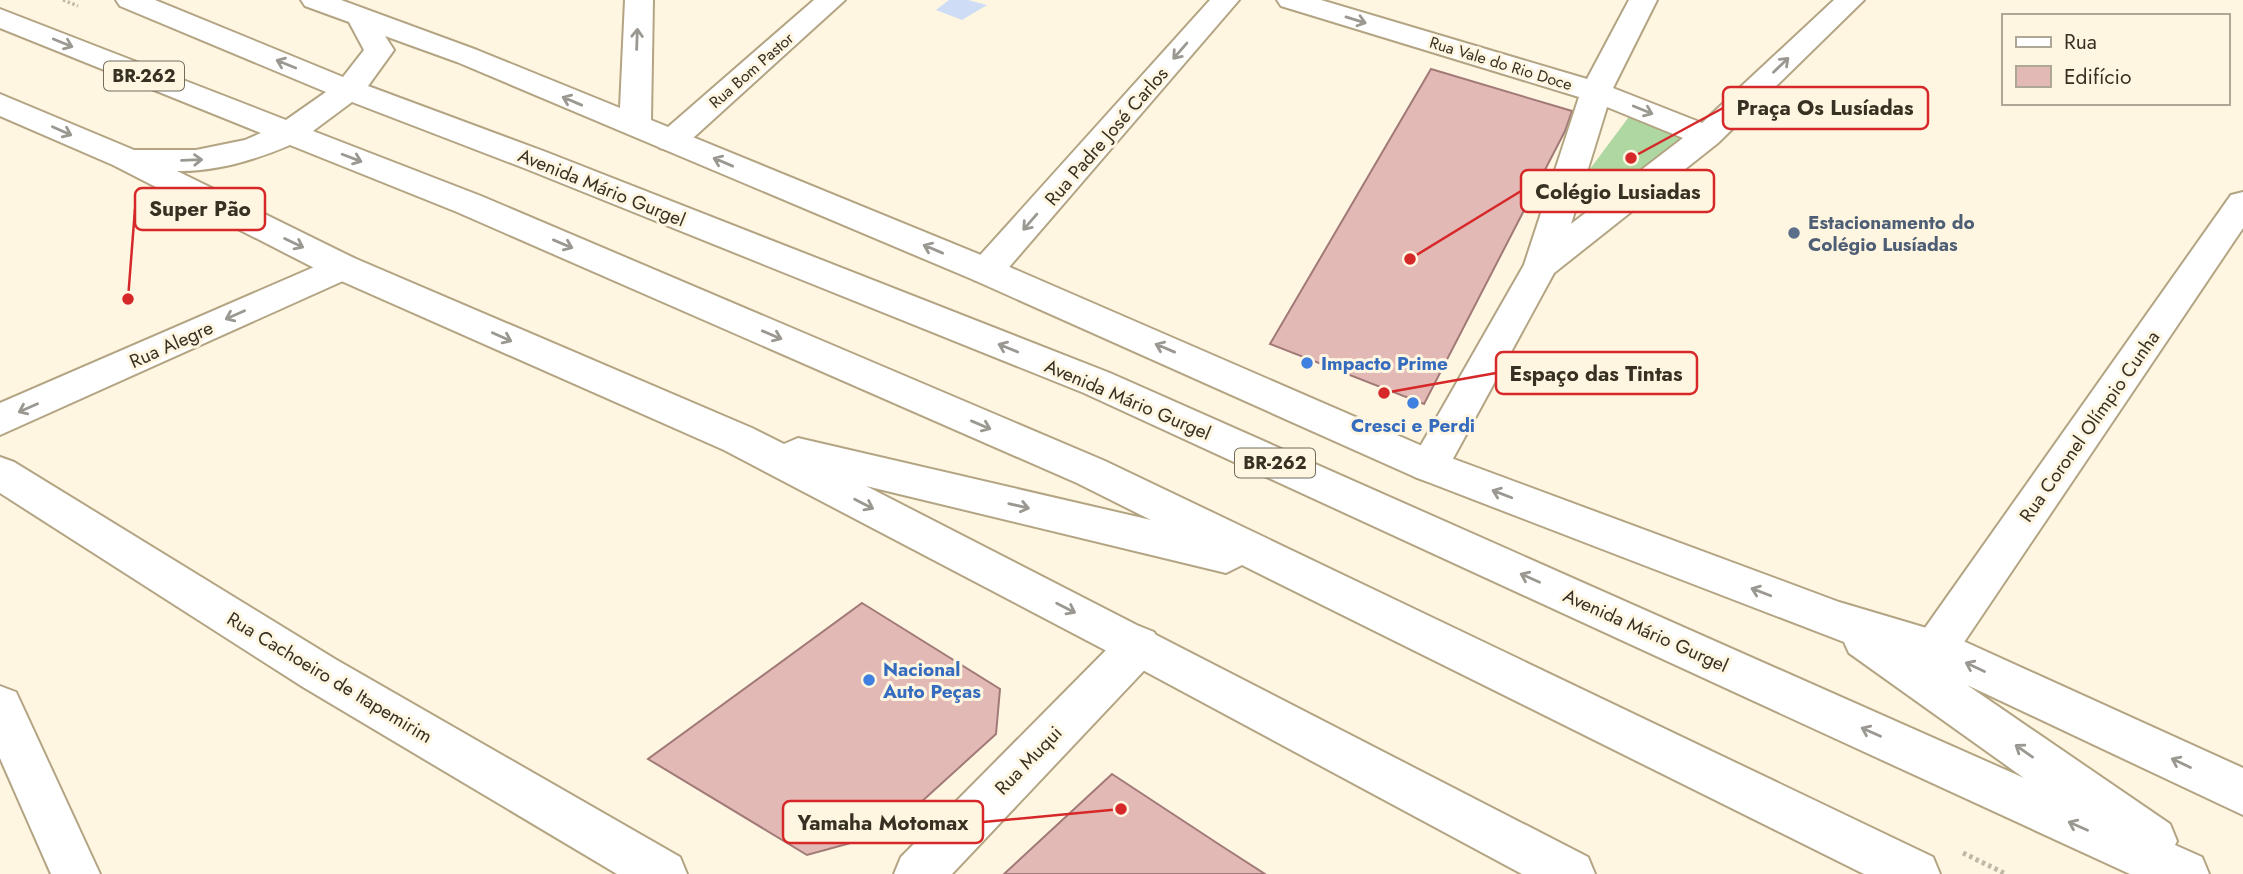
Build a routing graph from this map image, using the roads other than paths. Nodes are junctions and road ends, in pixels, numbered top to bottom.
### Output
1 (130, 0) edge
2 (315, 0) edge
3 (389, 0) edge
4 (639, 0) edge
5 (831, 0) edge
6 (1226, 0) edge
7 (1291, 0) edge
8 (1643, 0) edge
9 (1850, 0) edge
10 (360, 17) junction
11 (0, 18) edge
12 (349, 90) junction
13 (1596, 92) junction
14 (0, 104) edge
15 (635, 127) junction
16 (289, 133) junction
17 (1707, 136) junction
18 (671, 141) junction
19 (124, 158) junction
20 (2243, 203) edge
21 (1541, 265) junction
22 (342, 267) junction
23 (986, 271) junction
24 (0, 420) edge
25 (738, 439) junction
26 (1429, 466) junction
27 (0, 473) edge
28 (1295, 571) junction
29 (1838, 621) junction
30 (1139, 646) junction
31 (1935, 649) junction
32 (0, 707) edge
33 (2243, 792) edge
34 (76, 874) edge
35 (663, 874) edge
36 (918, 874) edge
37 (1570, 874) edge
38 (1916, 874) edge
39 (2185, 874) edge
40 (2201, 874) edge

12 -> 1 main road, Avenida Mário Gurgel / BR-262
2 - 10 main road
3 - 10 main road
15 -> 4 main road
5 - 18 main road, Rua Bom Pastor
6 -> 23 main road, Rua Padre José Carlos
7 -> 13 main road, Rua Vale do Rio Doce
8 - 13 main road
17 -> 9 main road
10 - 12 main road
15 -> 10 main road
11 -> 16 main road, BR-262
12 - 16 main road
39 -> 12 main road, Avenida Mário Gurgel / BR-262
13 -> 17 main road, Rua Vale do Rio Doce
13 - 21 main road
14 -> 19 main road
15 - 18 main road
19 -> 16 main road
16 -> 28 main road, BR-262
17 - 21 main road
23 -> 18 main road
19 -> 22 main road
20 - 31 main road, Rua Coronel Olímpio Cunha
21 - 26 main road
22 -> 24 main road, Rua Alegre
22 -> 25 main road
26 -> 23 main road
25 -> 28 main road
25 -> 30 main road
29 -> 26 main road
27 - 35 main road, Rua Cachoeiro de Itapemirim
28 - 38 main road, BR-262
29 - 31 main road
40 -> 29 main road
30 - 36 main road, Rua Muqui
30 - 37 main road
33 -> 31 main road
32 - 34 main road

